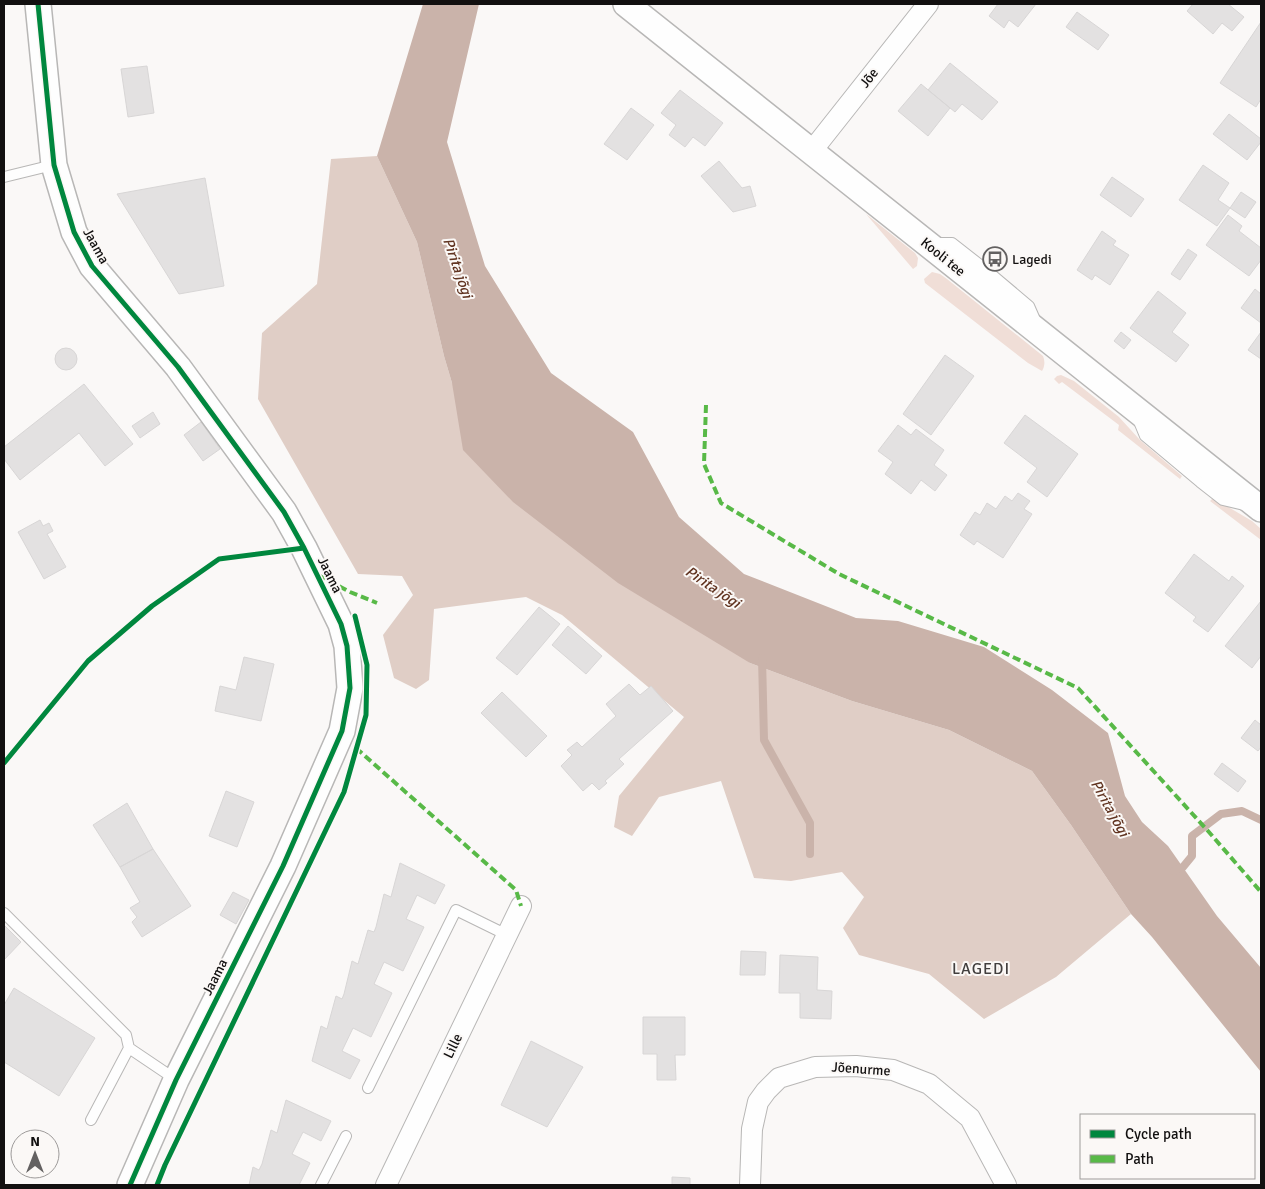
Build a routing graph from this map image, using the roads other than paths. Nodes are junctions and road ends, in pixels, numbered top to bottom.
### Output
1 (38, 4) edge
2 (626, 4) edge
3 (928, 4) edge
4 (811, 152) junction
5 (54, 164) junction
6 (4, 176) edge
7 (1261, 509) edge
8 (521, 906) dead end
9 (4, 913) edge
10 (507, 935) junction
11 (129, 1048) junction
12 (176, 1080) junction
13 (368, 1088) dead end
14 (91, 1120) dead end
15 (346, 1136) dead end
16 (130, 1185) edge
17 (321, 1185) edge
18 (386, 1185) edge
19 (750, 1185) edge
20 (1006, 1185) edge

1 - 5 street, Jaama
2 - 4 street, Kooli tee
3 - 4 street, Jõe
4 - 7 street, Kooli tee
5 - 6 lane
5 - 12 street, Jaama
8 - 10 street, Lille
9 - 11 lane
10 - 13 lane
10 - 18 street, Lille
11 - 12 lane
11 - 14 lane
12 - 16 street, Jaama
15 - 17 lane
19 - 20 street, Jõenurme

